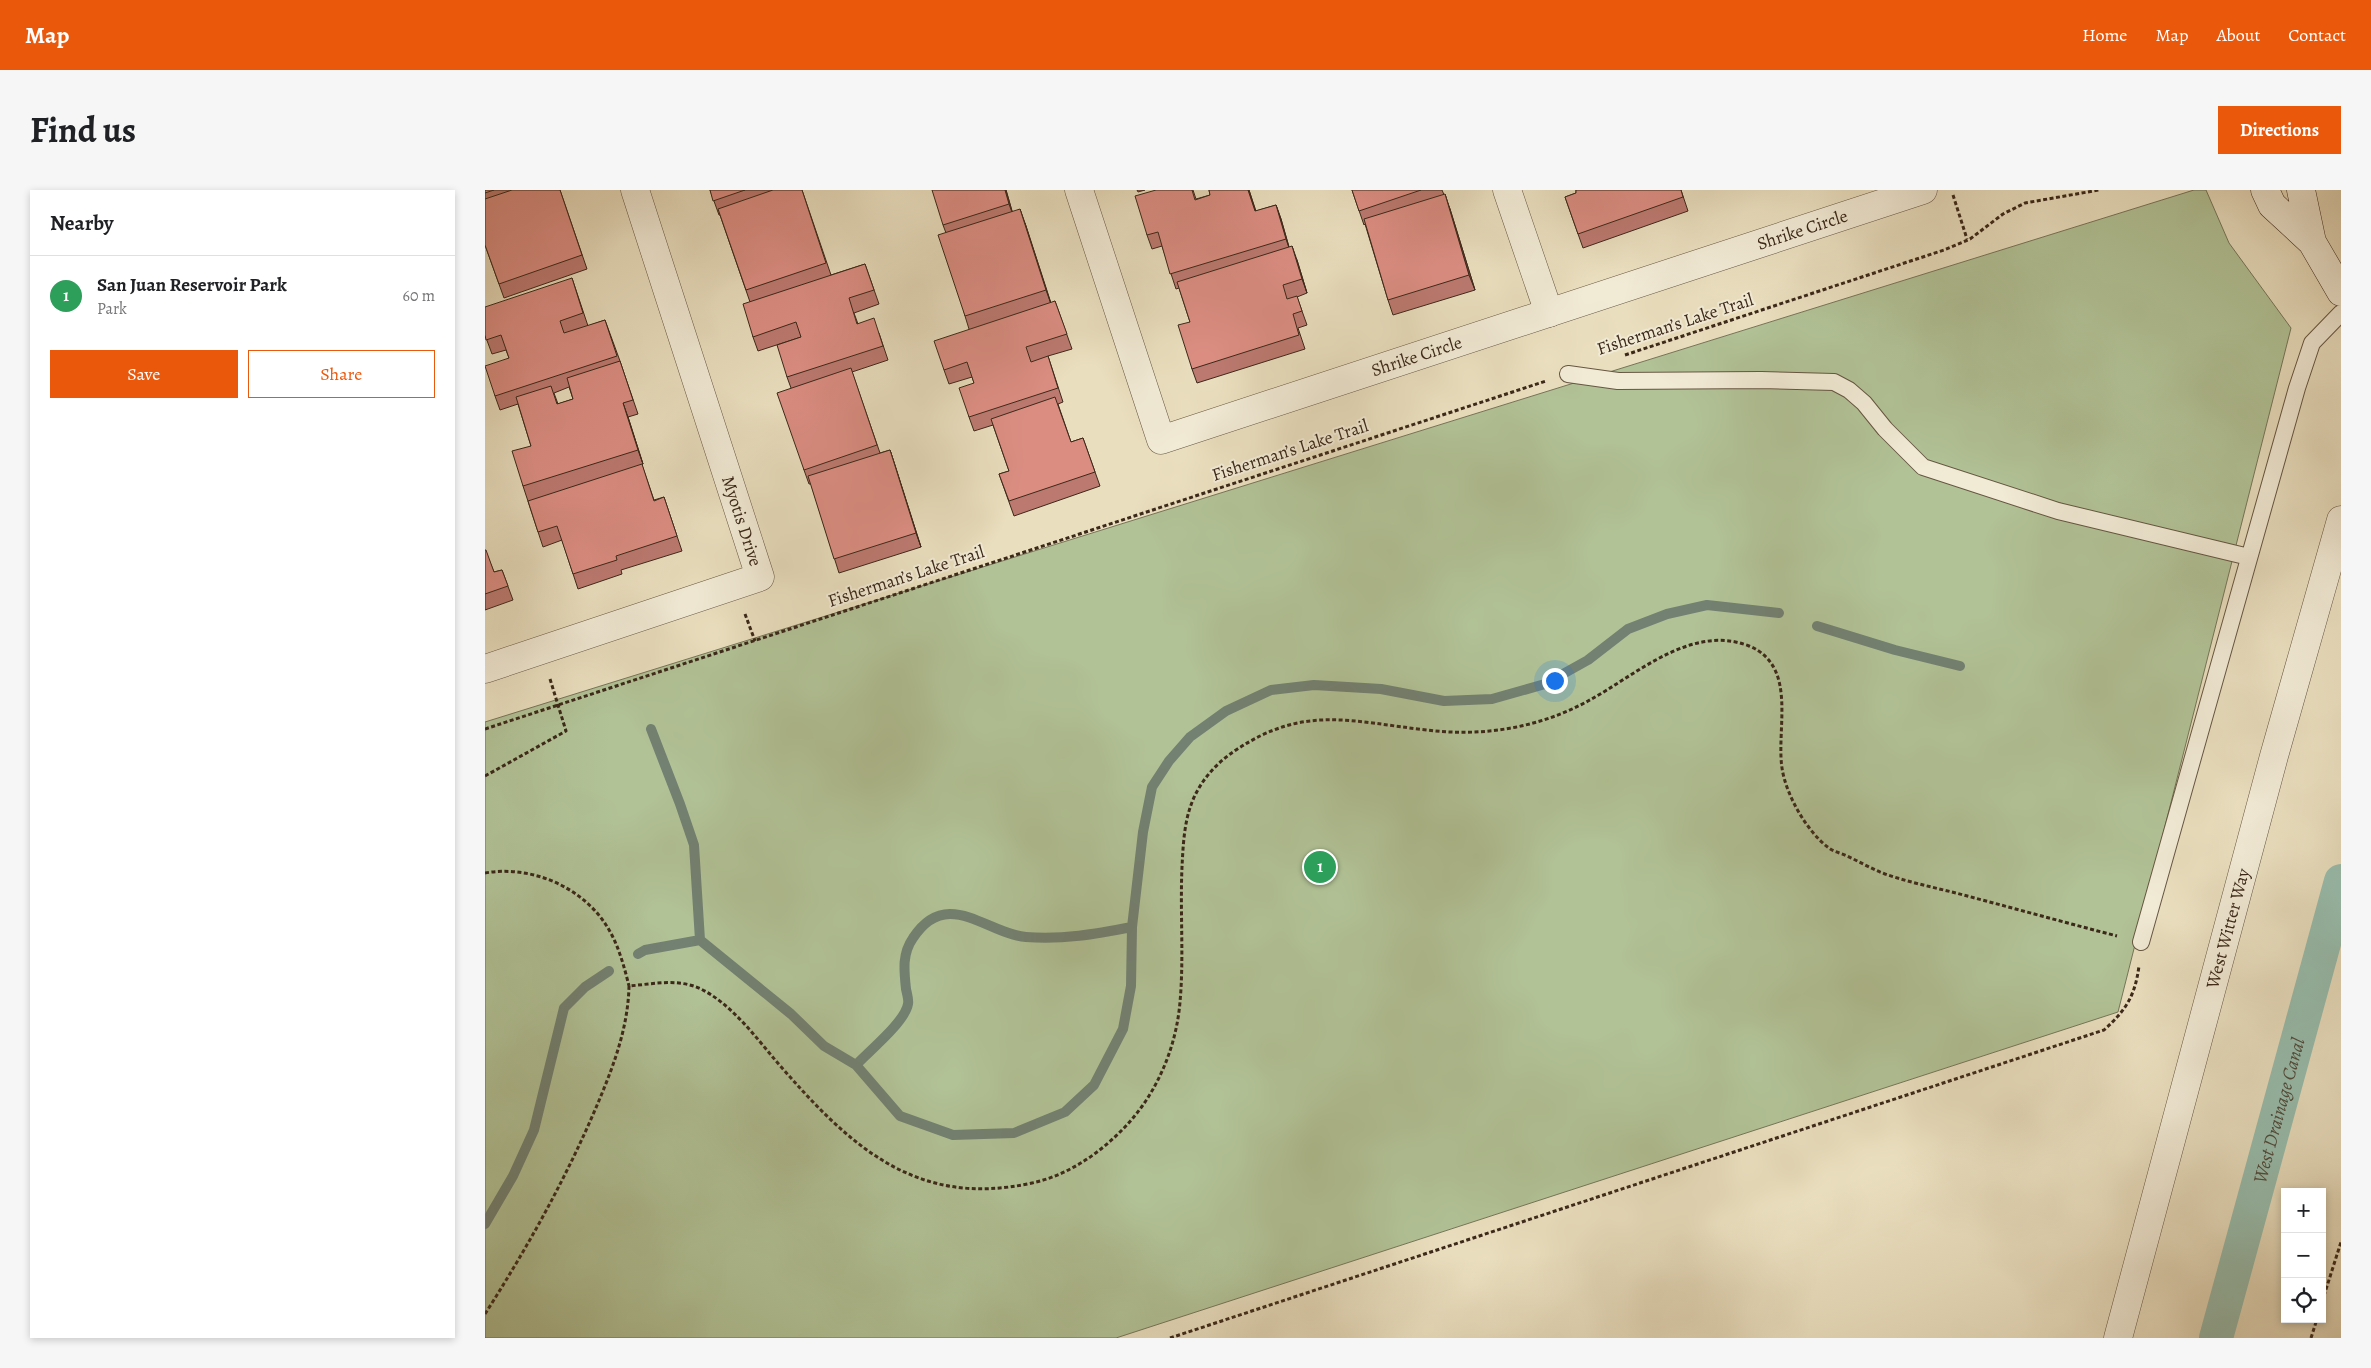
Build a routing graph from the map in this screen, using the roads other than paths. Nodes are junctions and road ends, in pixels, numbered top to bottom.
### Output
1 (635, 190) edge
2 (1079, 190) edge
3 (1507, 190) edge
4 (1923, 190) edge
5 (2265, 190) edge
6 (2301, 190) edge
7 (2311, 242) junction
8 (2341, 292) edge
9 (1549, 313) junction
10 (2341, 313) edge
11 (1567, 374) road end
12 (2341, 520) edge
13 (2249, 557) junction
14 (485, 670) edge
15 (2141, 942) road end
16 (2118, 1338) edge

1 - 14 street, Myotis Drive
2 - 9 street, Shrike Circle
3 - 9 street
4 - 9 street, Shrike Circle
5 - 7 street
6 - 7 street
7 - 8 street
10 - 13 lane
11 - 13 lane
12 - 16 street, West Witter Way
13 - 15 lane

